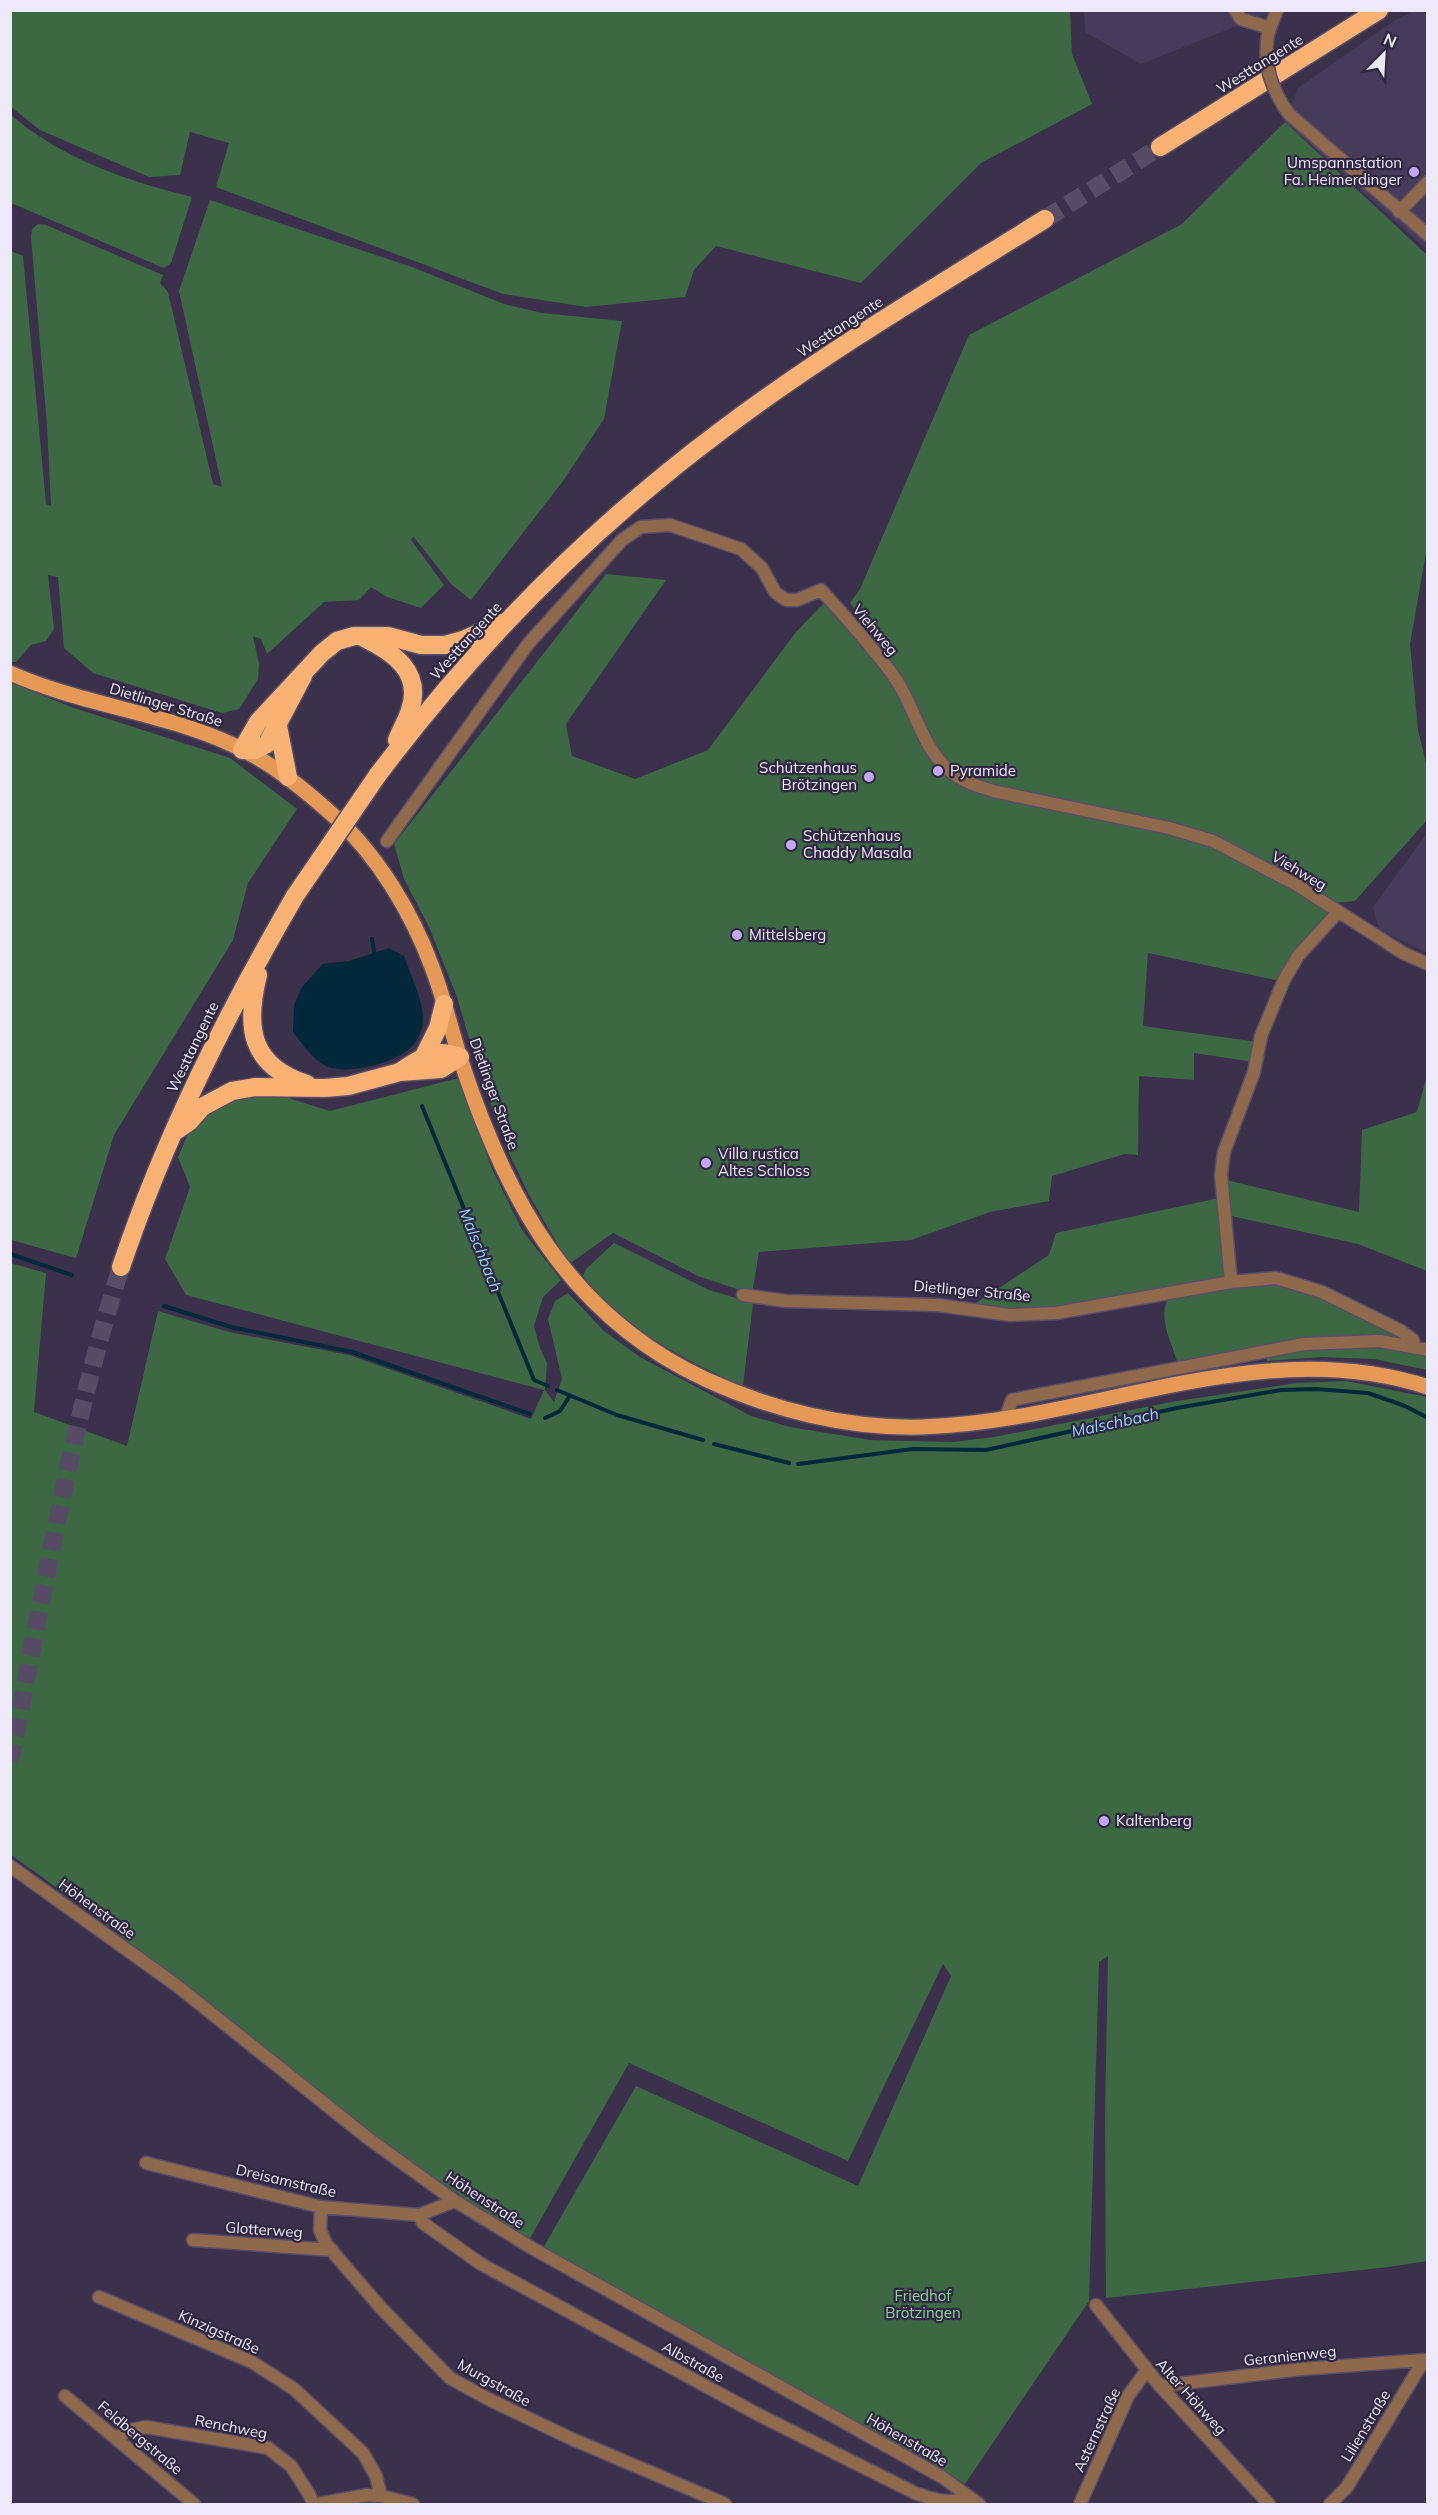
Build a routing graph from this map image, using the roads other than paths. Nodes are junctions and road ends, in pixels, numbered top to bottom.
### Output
1 (1235, 10) edge
2 (1277, 10) edge
3 (1379, 10) edge
4 (1269, 31) junction
5 (1160, 147) tunnel mouth
6 (1428, 182) edge
7 (1399, 212) junction
8 (1045, 219) tunnel mouth
9 (1428, 235) edge
10 (509, 620) junction
11 (360, 636) junction
12 (10, 673) edge
13 (303, 676) junction
14 (278, 726) junction
15 (242, 750) junction
16 (383, 769) junction
17 (288, 777) junction
18 (387, 841) dead end
19 (1338, 912) junction
20 (264, 950) junction
21 (1428, 963) edge
22 (444, 1004) junction
23 (424, 1056) junction
24 (460, 1058) junction
25 (400, 1072) junction
26 (321, 1088) junction
27 (173, 1133) junction
28 (121, 1267) tunnel mouth
29 (1231, 1282) junction
30 (743, 1295) dead end
31 (1414, 1346) junction
32 (1428, 1350) edge
33 (1428, 1387) edge
34 (1006, 1418) junction
35 (10, 1866) edge
36 (146, 2163) dead end
37 (455, 2201) junction
38 (321, 2207) junction
39 (419, 2215) junction
40 (193, 2240) dead end
41 (332, 2250) junction
42 (99, 2297) dead end
43 (1096, 2305) dead end
44 (1424, 2360) joint
45 (1147, 2370) junction
46 (1160, 2386) junction
47 (65, 2396) dead end
48 (117, 2437) junction
49 (381, 2496) junction
50 (968, 2496) junction
51 (194, 2505) edge
52 (316, 2505) edge
53 (412, 2505) edge
54 (725, 2505) edge
55 (979, 2505) edge
56 (1080, 2505) edge
57 (1269, 2505) edge
58 (1330, 2505) edge

1 - 4 street
2 - 4 street
3 - 5 highway, Westtangente
4 - 7 street, bridge
6 - 7 street
7 - 9 street
8 - 10 highway, Westtangente
10 - 11 highway
10 - 16 highway, Westtangente
11 - 13 highway
11 - 16 highway
12 - 15 main road, Dietlinger Straße
13 - 14 highway
13 - 15 highway
14 - 15 highway
14 - 17 highway
15 - 17 main road, Dietlinger Straße
16 - 20 highway, Westtangente, bridge
17 - 22 main road, Dietlinger Straße
18 - 19 street, Viehweg
19 - 21 street, Viehweg
19 - 29 street
20 - 26 highway
20 - 27 highway, Westtangente
22 - 23 highway
22 - 24 main road, Dietlinger Straße
23 - 24 highway
23 - 25 highway
24 - 25 highway
24 - 34 main road, Dietlinger Straße
25 - 26 highway
26 - 27 highway
27 - 28 highway, Westtangente
29 - 30 street, Dietlinger Straße
29 - 31 street, Dietlinger Straße
31 - 32 street, Dietlinger Straße
31 - 34 street, Dietlinger Straße
33 - 34 main road, Dietlinger Straße
35 - 37 street, Höhenstraße
36 - 38 street, Dreisamstraße
37 - 39 street, Dreisamstraße
37 - 50 street, Höhenstraße
38 - 39 street, Dreisamstraße
38 - 41 street, Murgstraße
39 - 50 street, Albstraße
40 - 41 street, Glotterweg
41 - 54 street, Murgstraße
42 - 49 street, Kinzigstraße
43 - 45 street, Alter Höhweg
44 - 46 street, Geranienweg
44 - 58 street, Lilienstraße
45 - 46 street, Alter Höhweg
45 - 56 street, Asternstraße
46 - 57 street, Alter Höhweg
47 - 48 street, Feldbergstraße
48 - 51 street, Feldbergstraße
48 - 52 street, Renchweg
49 - 52 street
49 - 53 street
50 - 55 street, Höhenstraße

